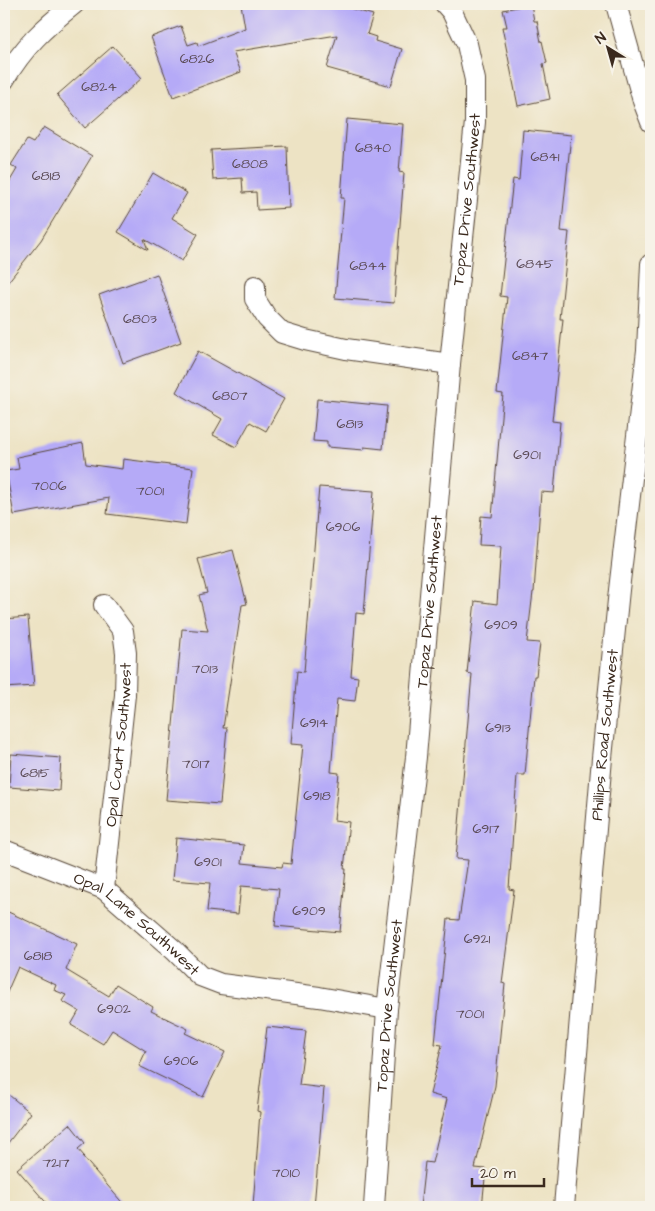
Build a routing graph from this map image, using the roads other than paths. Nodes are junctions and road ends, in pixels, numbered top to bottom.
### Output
1 (74, 4) edge
2 (445, 4) edge
3 (616, 4) edge
4 (4, 80) edge
5 (651, 122) edge
6 (651, 264) edge
7 (255, 286) dead end
8 (450, 364) junction
9 (104, 605) dead end
10 (4, 850) edge
11 (104, 889) junction
12 (388, 1009) junction
13 (374, 1207) edge
14 (564, 1207) edge

1 - 4 street
2 - 8 street, Topaz Drive Southwest
3 - 5 street
6 - 14 street, Phillips Road Southwest
7 - 8 street
8 - 12 street, Topaz Drive Southwest
9 - 11 street, Opal Court Southwest
10 - 11 street, Opal Lane Southwest
11 - 12 street, Opal Lane Southwest
12 - 13 street, Topaz Drive Southwest

